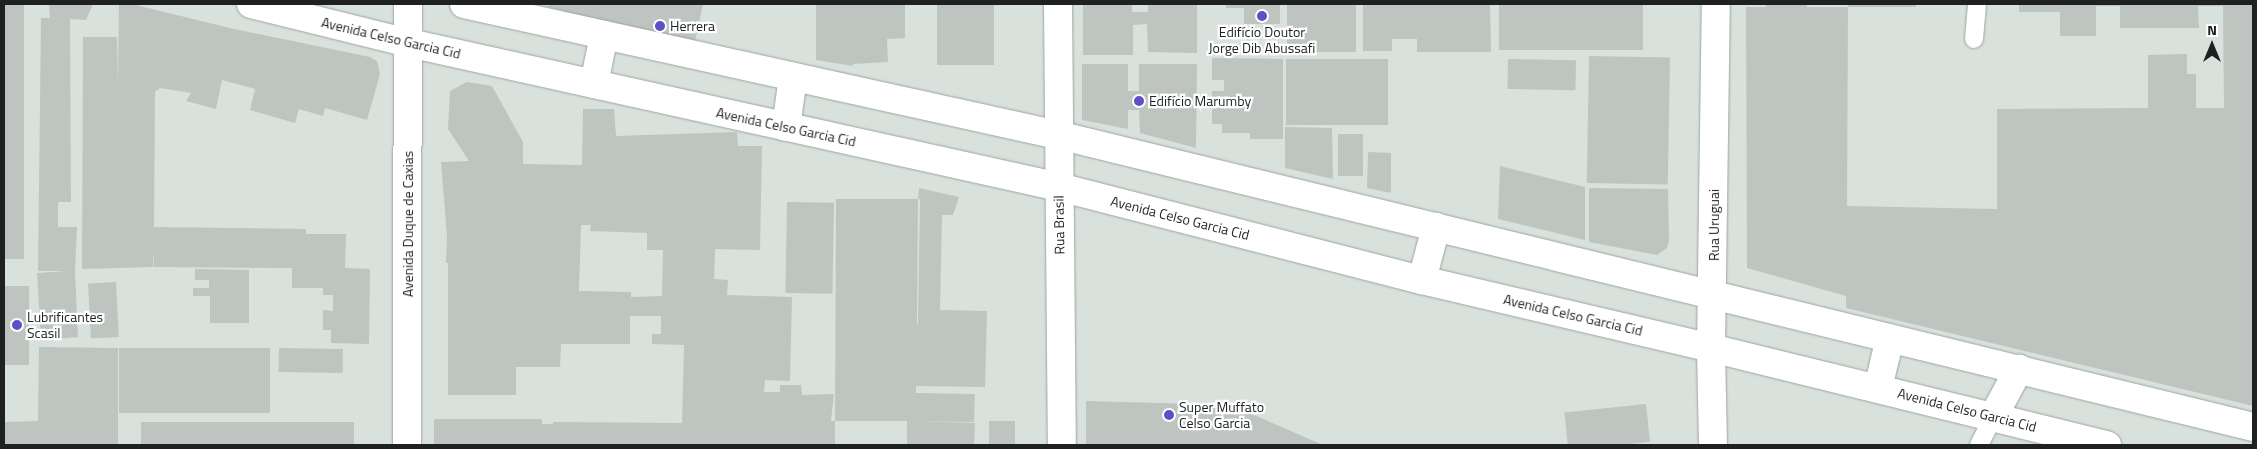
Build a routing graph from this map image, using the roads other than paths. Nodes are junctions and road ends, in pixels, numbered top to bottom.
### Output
1 (251, 4) edge
2 (408, 4) edge
3 (464, 4) edge
4 (1058, 4) edge
5 (1716, 4) edge
6 (1977, 4) edge
7 (604, 35) junction
8 (1974, 39) dead end
9 (409, 43) junction
10 (794, 77) junction
11 (594, 84) junction
12 (786, 127) junction
13 (1058, 136) junction
14 (1059, 187) junction
15 (1436, 228) junction
16 (1422, 280) junction
17 (1713, 295) junction
18 (1890, 338) junction
19 (1711, 348) junction
20 (2019, 370) junction
21 (1878, 388) junction
22 (1993, 417) junction
23 (2253, 427) edge
24 (407, 445) edge
25 (1062, 445) edge
26 (1713, 445) edge
27 (1979, 445) edge
28 (2107, 445) edge

1 - 9 main road, Avenida Celso Garcia Cid
2 - 9 main road, Avenida Duque de Caxias
3 - 7 main road
4 - 13 main road, Rua Brasil
5 - 17 main road, Rua Uruguai
6 - 8 lane
7 - 10 main road
7 - 11 main road
9 - 11 main road, Avenida Celso Garcia Cid
9 - 24 main road, Avenida Duque de Caxias
10 - 12 main road
10 - 13 main road
11 - 12 main road, Avenida Celso Garcia Cid
12 - 14 main road, Avenida Celso Garcia Cid
13 - 14 main road, Rua Brasil
13 - 15 main road
14 - 16 main road, Avenida Celso Garcia Cid
14 - 25 main road, Rua Brasil
15 - 16 main road
15 - 17 main road
16 - 19 main road, Avenida Celso Garcia Cid
17 - 18 main road
17 - 19 main road, Rua Uruguai
18 - 20 main road
18 - 21 main road
19 - 21 main road, Avenida Celso Garcia Cid
19 - 26 main road, Rua Uruguai
20 - 22 main road
20 - 23 main road
21 - 22 main road, Avenida Celso Garcia Cid
22 - 27 lane
22 - 28 main road, Avenida Celso Garcia Cid

